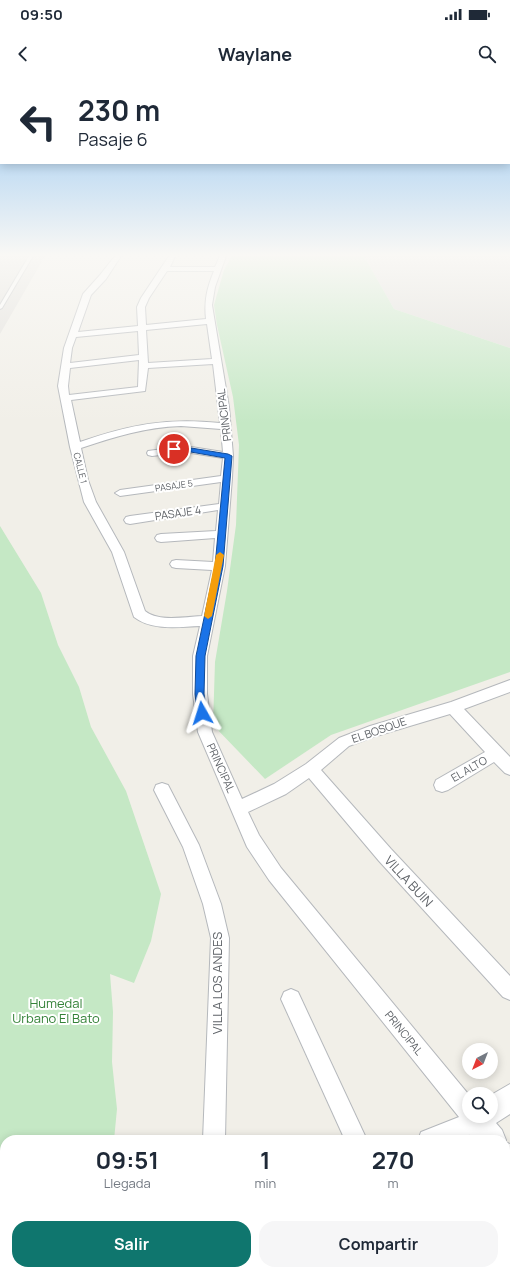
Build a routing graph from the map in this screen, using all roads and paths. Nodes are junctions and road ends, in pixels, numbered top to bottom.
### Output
1 (80, 312) edge
2 (141, 312) edge
3 (209, 312) edge
4 (210, 321) junction
5 (142, 328) junction
6 (72, 335) junction
7 (216, 361) junction
8 (144, 362) junction
9 (66, 366) junction
10 (66, 398) junction
11 (226, 426) junction
12 (75, 447) junction
13 (152, 453) dead end
14 (228, 456) junction
15 (227, 478) junction
16 (120, 493) dead end
17 (225, 506) junction
18 (130, 520) dead end
19 (222, 534) junction
20 (161, 538) dead end
21 (176, 564) dead end
22 (219, 566) junction
23 (207, 621) junction
24 (510, 686) edge
25 (453, 707) junction
26 (496, 753) junction
27 (510, 768) edge
28 (312, 769) junction
29 (442, 785) dead end
30 (162, 790) dead end
31 (239, 808) junction
32 (510, 990) edge
33 (291, 998) dead end
34 (462, 1098) edge
35 (510, 1098) edge
36 (498, 1106) edge
37 (470, 1123) edge
38 (214, 1135) edge
39 (354, 1135) edge
40 (441, 1135) edge

1 - 6 street, CALLE 1
2 - 5 street
3 - 4 street, PRINCIPAL
4 - 5 street
4 - 7 street, PRINCIPAL
5 - 6 street
5 - 8 street
6 - 9 street, CALLE 1
7 - 8 street
7 - 11 street, PRINCIPAL
8 - 9 street
8 - 10 street
9 - 10 street, CALLE 1
10 - 12 street, CALLE 1
11 - 12 street
11 - 14 street, PRINCIPAL
12 - 23 street, CALLE 1
13 - 14 street
14 - 15 street, PRINCIPAL
15 - 16 street, PASAJE 5
15 - 17 street, PRINCIPAL
17 - 18 street, PASAJE 4
17 - 19 street, PRINCIPAL
19 - 20 street
19 - 22 street, PRINCIPAL
21 - 22 street
22 - 23 street, PRINCIPAL
23 - 31 street, PRINCIPAL
24 - 25 street, EL BOSQUE
25 - 26 street
25 - 28 street, EL BOSQUE
26 - 27 street
26 - 29 street, EL ALTO
28 - 31 street, EL BOSQUE
28 - 32 street, VILLA BUIN
30 - 38 street, VILLA LOS ANDES
31 - 34 street, PRINCIPAL
33 - 39 street
35 - 36 street
37 - 40 street

